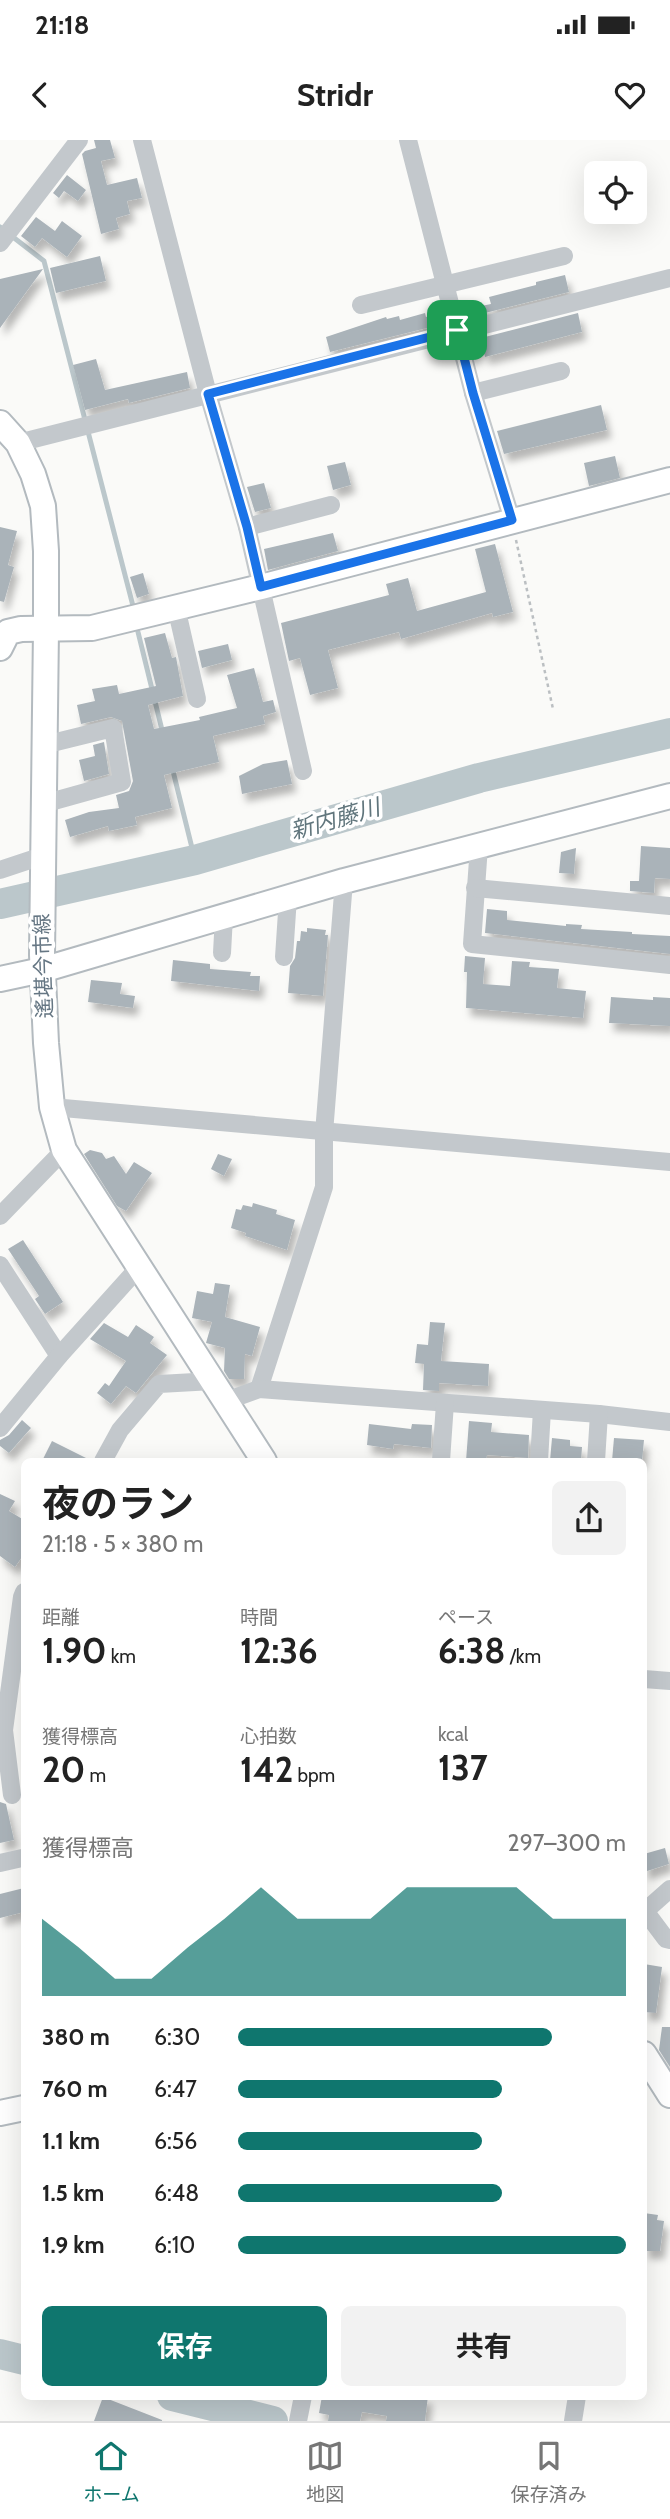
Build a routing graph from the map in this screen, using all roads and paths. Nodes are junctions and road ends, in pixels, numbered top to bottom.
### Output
1 (79, 140) edge
2 (142, 140) edge
3 (408, 140) edge
4 (0, 243) edge
5 (564, 256) dead end
6 (670, 278) edge
7 (445, 284) junction
8 (361, 305) dead end
9 (457, 330) junction
10 (561, 371) dead end
11 (473, 393) junction
12 (208, 394) junction
13 (0, 423) edge
14 (18, 443) junction
15 (670, 480) edge
16 (331, 506) dead end
17 (512, 520) junction
18 (247, 527) junction
19 (261, 587) junction
20 (176, 607) junction
21 (46, 629) junction
22 (0, 648) edge
23 (197, 699) dead end
24 (553, 709) dead end
25 (44, 745) junction
26 (303, 771) dead end
27 (670, 796) edge
28 (43, 804) junction
29 (479, 846) junction
30 (42, 860) junction
31 (0, 870) edge
32 (344, 881) junction
33 (475, 888) junction
34 (288, 897) junction
35 (670, 906) edge
36 (224, 916) junction
37 (222, 953) dead end
38 (284, 957) dead end
39 (42, 962) junction
40 (670, 965) edge
41 (0, 979) edge
42 (52, 1107) junction
43 (324, 1133) junction
44 (64, 1150) junction
45 (670, 1162) edge
46 (0, 1216) edge
47 (0, 1265) edge
48 (140, 1266) junction
49 (59, 1356) junction
50 (259, 1389) junction
51 (219, 1391) junction
52 (445, 1403) junction
53 (542, 1410) junction
54 (599, 1414) junction
55 (670, 1422) edge
56 (0, 1428) edge
57 (105, 1458) edge
58 (262, 1458) edge
59 (441, 1458) edge
60 (538, 1458) edge
61 (596, 1458) edge
62 (21, 1614) edge
63 (647, 1679) edge
64 (670, 1681) edge
65 (16, 1698) edge
66 (12, 1795) edge
67 (21, 1858) edge
68 (0, 1863) edge
69 (670, 1889) edge
70 (647, 1910) edge
71 (647, 1915) edge
72 (670, 1940) edge
73 (647, 2063) edge
74 (670, 2095) edge
75 (21, 2109) edge
76 (0, 2113) edge
77 (302, 2400) edge
78 (576, 2400) edge
79 (298, 2421) edge
80 (573, 2421) edge

1 - 4 street
2 - 12 street
3 - 7 street
5 - 7 street
6 - 9 street
7 - 8 street
7 - 9 street
9 - 11 street
9 - 12 street
10 - 11 street
11 - 17 street
12 - 14 street
12 - 18 street
13 - 14 street, 遙堪今市線
14 - 21 street, 遙堪今市線
15 - 17 street
16 - 18 street
17 - 19 street
17 - 24 path
18 - 19 street
19 - 20 street
19 - 26 street
20 - 21 street
20 - 23 street
21 - 22 street
21 - 25 street, 遙堪今市線
25 - 28 street, 遙堪今市線
25 - 28 street
27 - 29 street
28 - 30 street, 遙堪今市線
29 - 32 street
29 - 33 street
30 - 31 street
30 - 39 street, 遙堪今市線
32 - 34 street
32 - 43 street
33 - 35 street
33 - 40 street
34 - 36 street
34 - 38 street
36 - 37 street
36 - 39 street
39 - 41 street
39 - 42 street, 遙堪今市線
42 - 43 street
42 - 44 street, 遙堪今市線
43 - 45 street
43 - 50 street
44 - 46 street
44 - 48 street, 遙堪今市線
47 - 49 street
48 - 49 street
48 - 51 street, 遙堪今市線
49 - 56 street
50 - 51 street
50 - 52 street
51 - 57 street
51 - 58 street, 遙堪今市線
52 - 53 street
52 - 59 street
53 - 54 street
53 - 60 street
54 - 55 street
54 - 61 street
62 - 65 street
63 - 64 street
65 - 66 street
67 - 68 street
69 - 70 street
71 - 72 street
73 - 74 street
75 - 76 street
77 - 79 street
78 - 80 street

